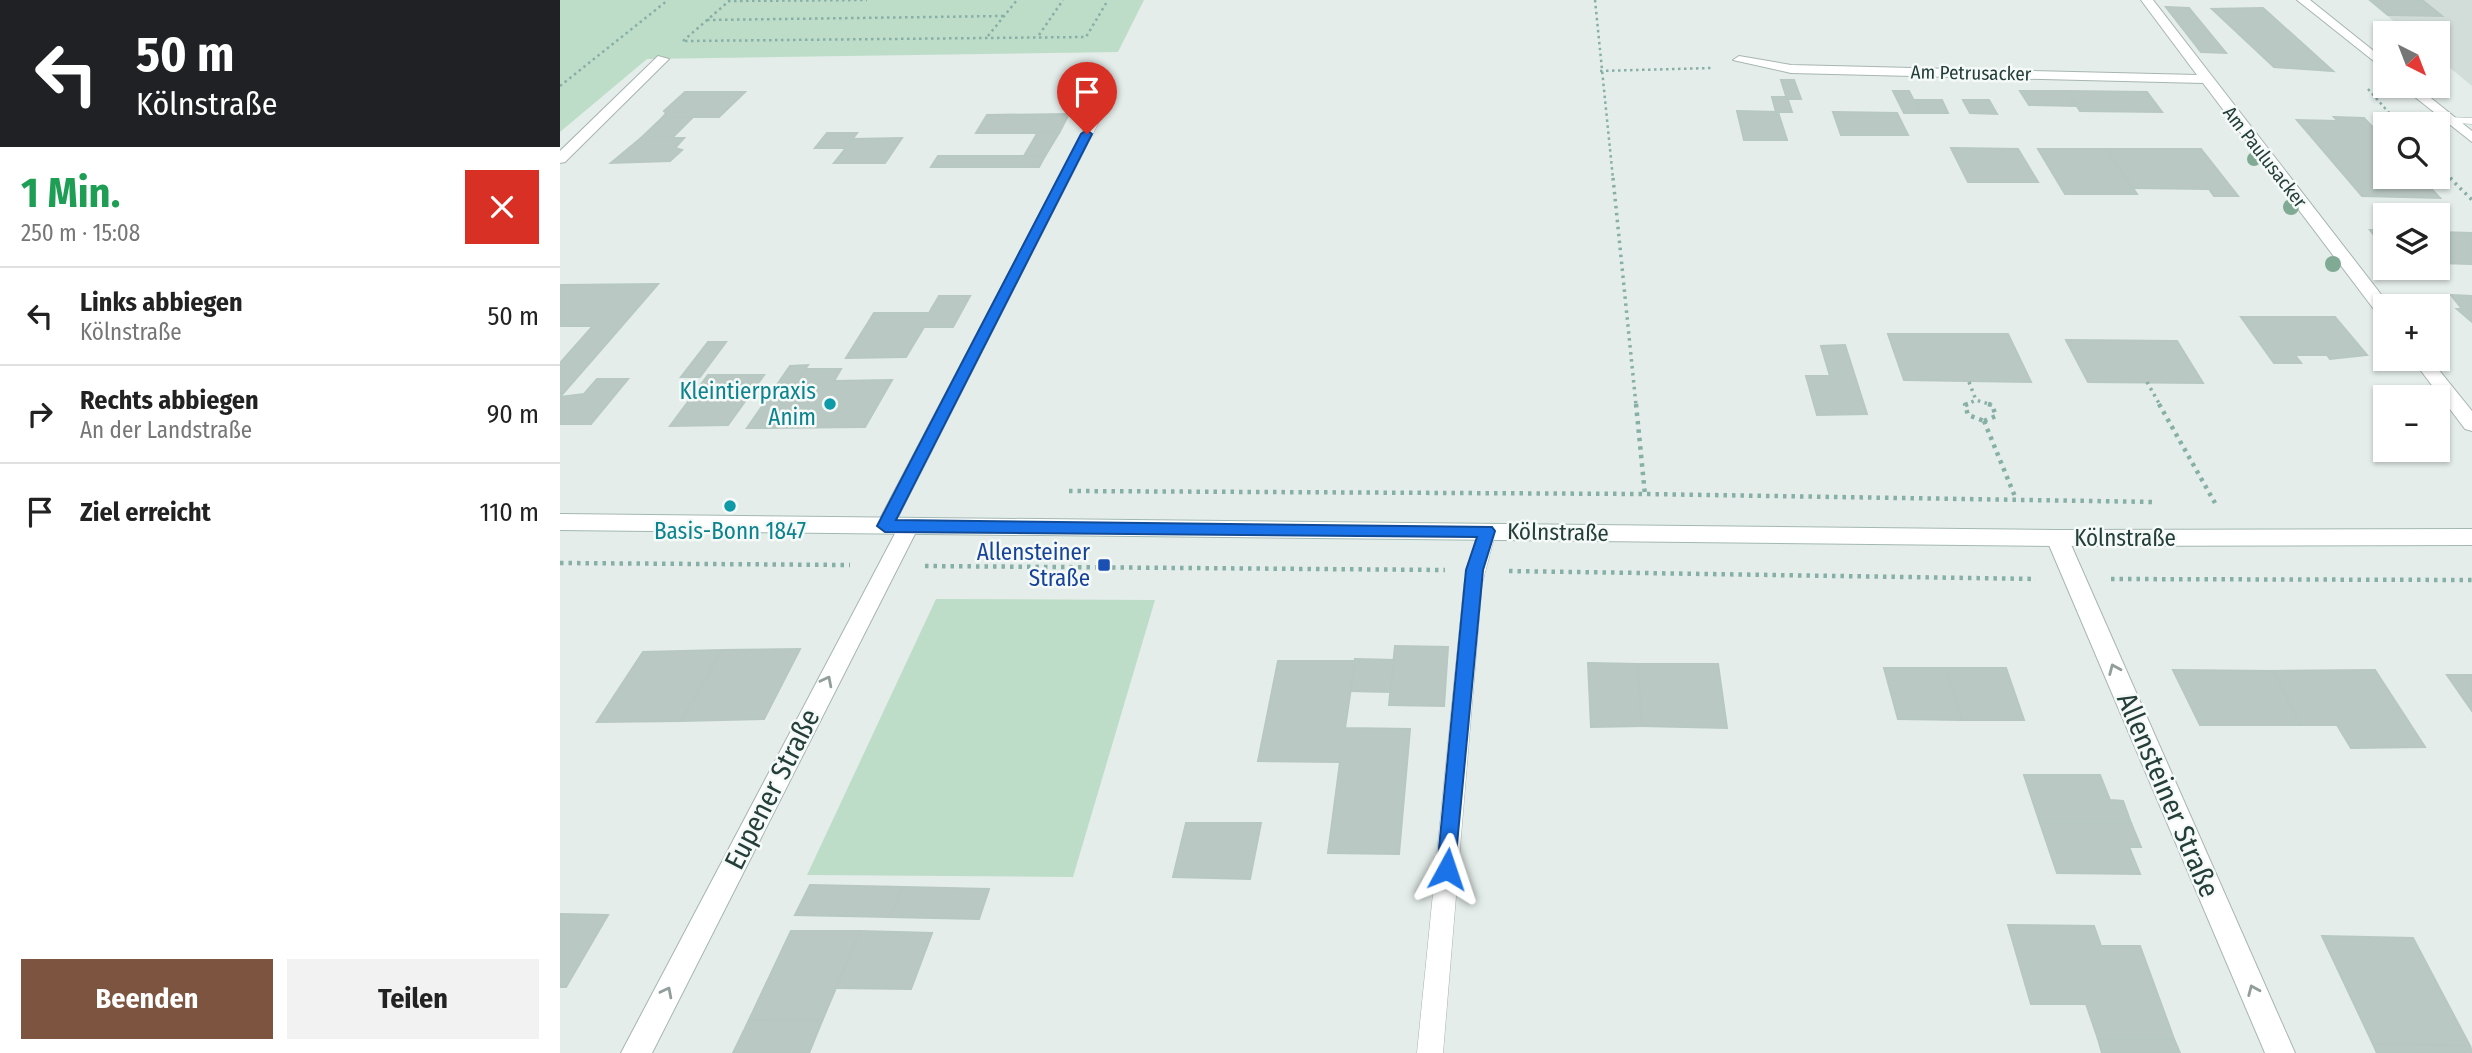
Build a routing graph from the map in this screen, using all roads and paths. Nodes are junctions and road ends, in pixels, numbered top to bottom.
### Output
1 (668, 0) edge
2 (867, 0) edge
3 (1017, 0) edge
4 (1063, 0) edge
5 (1108, 0) edge
6 (1595, 0) edge
7 (2147, 0) edge
8 (2303, 0) edge
9 (729, 1) edge
10 (1004, 16) junction
11 (707, 20) junction
12 (987, 36) junction
13 (1038, 36) junction
14 (2373, 56) edge
15 (663, 59) dead end
16 (1740, 60) joint
17 (1600, 71) junction
18 (2204, 79) junction
19 (560, 86) edge
20 (2422, 98) edge
21 (1099, 110) dead end
22 (2439, 112) edge
23 (2450, 120) edge
24 (2472, 121) edge
25 (2450, 122) edge
26 (2450, 122) edge
27 (2472, 138) edge
28 (2472, 146) edge
29 (560, 159) edge
30 (2450, 177) edge
31 (2472, 200) edge
32 (2373, 297) edge
33 (2430, 371) edge
34 (1969, 382) dead end
35 (2147, 382) dead end
36 (1976, 400) junction
37 (1984, 421) junction
38 (2472, 424) edge
39 (1058, 491) dead end
40 (1644, 494) junction
41 (2016, 499) junction
42 (2162, 502) dead end
43 (2202, 503) dead end
44 (2215, 503) junction
45 (2229, 503) dead end
46 (560, 522) edge
47 (897, 526) junction
48 (1487, 531) junction
49 (1652, 534) junction
50 (2472, 537) edge
51 (2057, 538) junction
52 (560, 563) edge
53 (886, 565) junction
54 (1474, 570) junction
55 (2074, 579) junction
56 (2472, 580) edge
57 (636, 1053) edge
58 (1430, 1053) edge
59 (2280, 1053) edge

1 - 19 path
2 - 9 path
3 - 10 path
4 - 13 path
5 - 13 path
6 - 17 path
7 - 18 street, Am Paulusacker
8 - 14 street
9 - 11 path
10 - 11 path
10 - 12 path
11 - 12 path
12 - 13 path
15 - 29 street
16 - 17 path
16 - 18 street, Am Petrusacker
17 - 40 path
18 - 32 street, Am Paulusacker
20 - 22 street
21 - 47 lane
23 - 24 lane
25 - 27 street
26 - 28 street
30 - 31 path
33 - 38 street
34 - 36 path
35 - 44 path
36 - 37 path
36 - 37 path
37 - 41 path
39 - 40 path
40 - 41 path
40 - 49 path
41 - 42 path
43 - 44 path
44 - 45 path
46 - 47 street, Kölnstraße
47 - 48 street, Kölnstraße
47 - 53 street, Eupener Straße
48 - 49 street, Kölnstraße
48 - 54 lane
49 - 51 street, Kölnstraße
50 - 51 street, Kölnstraße
51 - 55 street, Allensteiner Straße
52 - 53 path
53 - 54 path
57 -> 53 street, Eupener Straße
54 - 55 path
54 - 58 lane
55 - 56 path
59 -> 55 street, Allensteiner Straße

